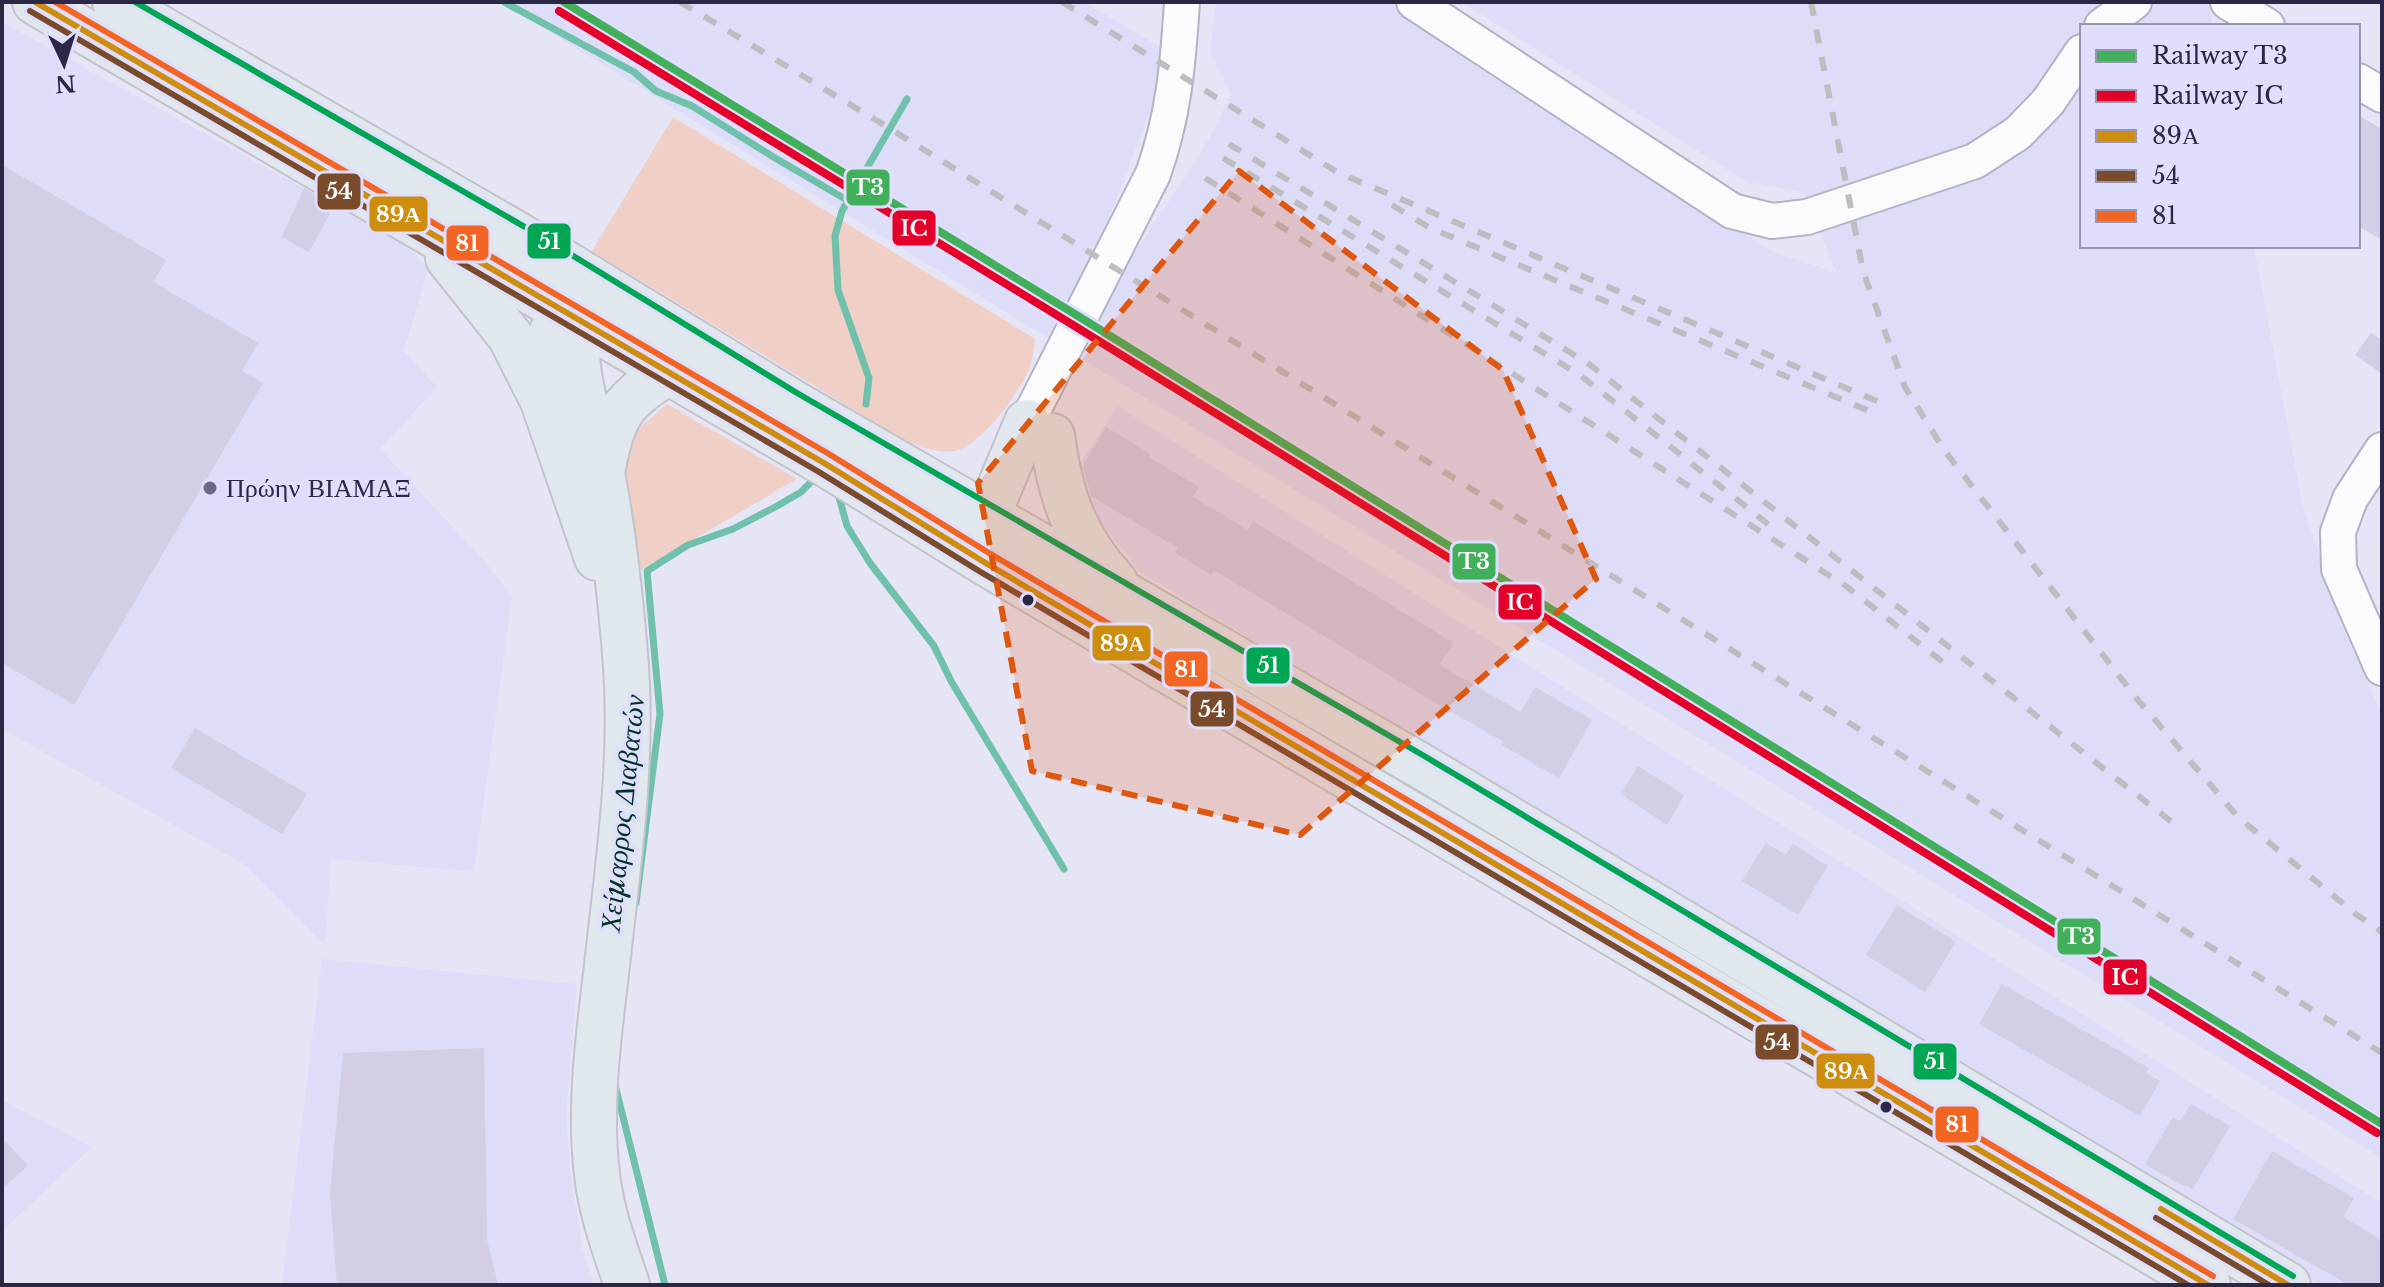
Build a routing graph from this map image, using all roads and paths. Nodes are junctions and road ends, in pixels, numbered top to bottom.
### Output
1 (35, 2) edge
2 (115, 2) edge
3 (1182, 2) edge
4 (1414, 2) edge
5 (2134, 2) edge
6 (2228, 2) edge
7 (2105, 24) edge
8 (2264, 24) edge
9 (2080, 55) edge
10 (2360, 82) edge
11 (2382, 95) edge
12 (415, 225) junction
13 (580, 296) junction
14 (668, 372) junction
15 (543, 401) junction
16 (1040, 429) junction
17 (2382, 450) edge
18 (602, 473) junction
19 (918, 476) junction
20 (1005, 527) junction
21 (984, 562) junction
22 (1130, 598) junction
23 (619, 603) junction
24 (2382, 668) edge
25 (627, 1285) edge
26 (2208, 1285) edge
27 (2288, 1285) edge

1 - 12 main road
2 - 13 main road
3 - 16 street
4 - 9 street
5 - 7 street
6 - 8 street
10 - 11 street
12 - 13 main road
12 - 15 main road
13 - 14 main road
13 - 15 main road
13 - 18 main road
13 - 19 main road
14 - 18 main road
14 - 21 main road
15 - 23 main road
16 - 19 main road
16 - 20 main road
16 - 22 main road
17 - 24 street
18 - 23 main road
19 - 20 main road
20 - 21 main road
20 - 22 main road
21 - 26 main road
22 - 27 main road
23 - 25 main road

